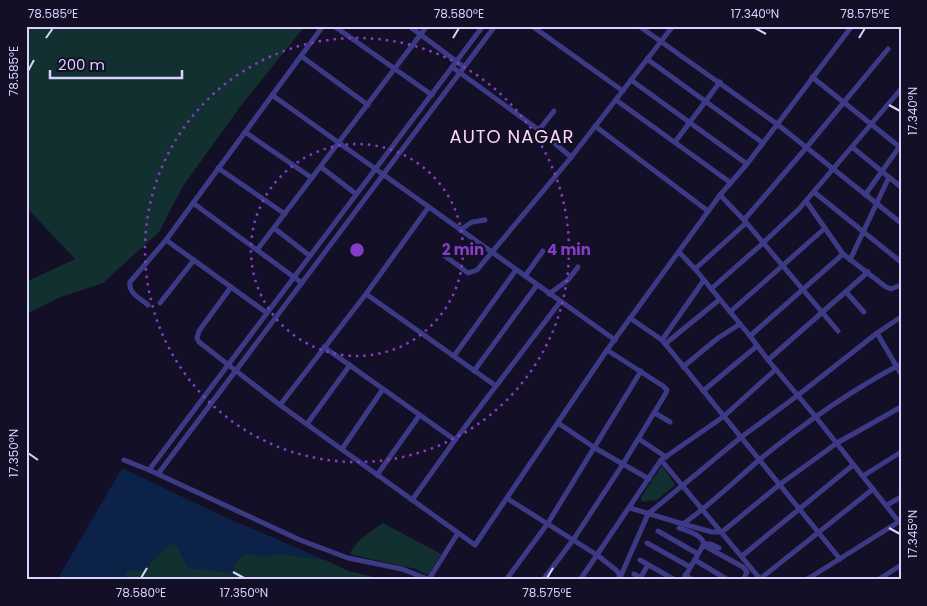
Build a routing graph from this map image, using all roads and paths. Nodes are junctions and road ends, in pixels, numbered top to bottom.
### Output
1 (323, 26) edge
2 (334, 26) edge
3 (409, 26) edge
4 (427, 26) edge
5 (483, 26) edge
6 (495, 26) edge
7 (532, 26) edge
8 (639, 26) edge
9 (673, 26) edge
10 (852, 26) edge
11 (420, 35) junction
12 (661, 42) junction
13 (888, 49) dead end
14 (301, 56) junction
15 (647, 59) junction
16 (456, 62) junction
17 (452, 67) junction
18 (464, 67) junction
19 (394, 69) junction
20 (460, 73) junction
21 (812, 77) junction
22 (631, 80) junction
23 (720, 82) junction
24 (901, 89) edge
25 (623, 91) junction
26 (272, 95) junction
27 (432, 95) junction
28 (616, 100) junction
29 (705, 101) junction
30 (844, 102) junction
31 (368, 105) junction
32 (554, 111) dead end
33 (690, 122) junction
34 (776, 124) junction
35 (871, 124) junction
36 (595, 126) junction
37 (539, 130) junction
38 (245, 132) junction
39 (339, 142) junction
40 (675, 142) junction
41 (763, 143) junction
42 (852, 147) junction
43 (900, 147) edge
44 (806, 148) junction
45 (571, 156) junction
46 (746, 164) junction
47 (321, 167) junction
48 (218, 168) junction
49 (376, 169) junction
50 (834, 169) junction
51 (883, 172) junction
52 (384, 175) junction
53 (312, 178) junction
54 (889, 178) junction
55 (731, 183) junction
56 (901, 186) edge
57 (814, 192) junction
58 (356, 194) junction
59 (720, 195) junction
60 (865, 195) junction
61 (806, 201) junction
62 (192, 203) junction
63 (877, 204) junction
64 (428, 208) junction
65 (708, 211) junction
66 (285, 214) junction
67 (484, 220) dead end
68 (745, 222) junction
69 (901, 223) edge
70 (274, 228) junction
71 (824, 229) junction
72 (460, 230) junction
73 (864, 232) junction
74 (166, 240) junction
75 (764, 243) junction
76 (257, 250) junction
77 (543, 251) dead end
78 (679, 252) junction
79 (492, 253) junction
80 (843, 254) junction
81 (310, 256) junction
82 (445, 256) dead end
83 (194, 260) junction
84 (850, 260) junction
85 (901, 262) edge
86 (782, 266) junction
87 (578, 267) dead end
88 (695, 269) junction
89 (516, 270) junction
90 (868, 272) junction
91 (524, 276) junction
92 (294, 277) junction
93 (704, 280) junction
94 (302, 283) junction
95 (537, 285) junction
96 (901, 285) edge
97 (231, 286) junction
98 (711, 289) junction
99 (802, 289) junction
100 (846, 292) junction
101 (366, 294) junction
102 (549, 294) junction
103 (719, 300) junction
104 (560, 302) junction
105 (160, 303) dead end
106 (148, 305) dead end
107 (730, 312) junction
108 (823, 312) junction
109 (864, 312) dead end
110 (267, 313) junction
111 (901, 317) edge
112 (630, 318) junction
113 (740, 324) junction
114 (838, 330) dead end
115 (877, 333) junction
116 (750, 336) junction
117 (614, 340) junction
118 (664, 342) junction
119 (757, 346) junction
120 (324, 347) junction
121 (607, 350) junction
122 (454, 356) junction
123 (768, 360) junction
124 (229, 364) junction
125 (898, 365) edge
126 (350, 366) junction
127 (683, 367) junction
128 (235, 370) junction
129 (775, 370) junction
130 (474, 371) junction
131 (641, 372) junction
132 (901, 374) edge
133 (496, 386) junction
134 (383, 389) junction
135 (703, 391) junction
136 (797, 396) junction
137 (280, 405) junction
138 (901, 407) edge
139 (655, 412) junction
140 (419, 416) junction
141 (815, 416) junction
142 (723, 417) junction
143 (670, 422) dead end
144 (558, 423) junction
145 (307, 424) junction
146 (740, 438) junction
147 (638, 439) junction
148 (454, 440) junction
149 (836, 443) junction
150 (595, 448) junction
151 (342, 449) junction
152 (901, 452) edge
153 (664, 459) junction
154 (124, 460) dead end
155 (759, 461) junction
156 (623, 464) junction
157 (853, 465) junction
158 (149, 470) junction
159 (158, 474) junction
160 (377, 475) junction
161 (863, 476) junction
162 (649, 479) junction
163 (682, 485) junction
164 (779, 485) junction
165 (873, 489) junction
166 (901, 497) edge
167 (508, 498) junction
168 (412, 500) junction
169 (886, 505) junction
170 (630, 508) junction
171 (799, 510) junction
172 (702, 511) junction
173 (648, 514) junction
174 (900, 521) edge
175 (548, 523) junction
176 (681, 526) junction
177 (658, 532) dead end
178 (722, 532) junction
179 (817, 532) junction
180 (458, 533) junction
181 (573, 540) junction
182 (647, 543) dead end
183 (703, 544) junction
184 (719, 548) dead end
185 (698, 554) junction
186 (597, 555) junction
187 (742, 556) junction
188 (840, 558) junction
189 (640, 560) dead end
190 (695, 560) junction
191 (648, 565) junction
192 (901, 565) edge
193 (690, 568) junction
194 (634, 574) dead end
195 (684, 578) edge
196 (429, 579) edge
197 (641, 579) edge
198 (760, 579) edge
199 (506, 580) edge
200 (543, 580) edge
201 (580, 580) edge
202 (675, 580) edge
203 (693, 580) edge
204 (728, 580) edge
205 (743, 580) edge
206 (806, 580) edge
207 (878, 580) edge

1 - 14 street
2 - 19 street
3 - 11 street
4 - 11 street
5 - 16 street
6 - 18 street
7 - 25 street
8 - 12 street
9 - 12 street
10 - 21 street
11 - 16 street
11 - 19 street
12 - 15 street
12 - 23 street
13 - 30 street
14 - 26 street
14 - 31 street
15 - 22 street
15 - 29 street
16 - 17 street
16 - 18 street
17 - 20 street
17 - 27 street
18 - 20 street
19 - 27 street
19 - 31 street
20 - 37 street
20 - 52 street
21 - 30 street
21 - 34 street
22 - 25 street
22 - 33 street
23 - 29 street
23 - 34 street
24 - 35 street
25 - 28 street
26 - 38 street
26 - 39 street
27 - 49 street
28 - 36 street
28 - 40 street
29 - 33 street
29 - 41 street
30 - 35 street
30 - 44 street
31 - 39 street
32 - 37 street
33 - 40 street
33 - 46 street
34 - 41 street
34 - 44 street
35 - 42 street
35 - 43 street
36 - 45 street
36 - 65 street
37 - 45 street
38 - 48 street
38 - 53 street
39 - 47 street
39 - 49 street
40 - 55 street
41 - 46 street
42 - 50 street
42 - 51 street
43 - 51 street
44 - 50 street
44 - 68 street
45 - 79 street
46 - 55 street
47 - 53 street
47 - 58 street
48 - 62 street
48 - 66 street
49 - 52 street
49 - 58 street
50 - 57 street
50 - 60 street
51 - 54 street
51 - 60 street
52 - 64 street
52 - 94 street
53 - 66 street
54 - 56 street
54 - 63 street
55 - 59 street
57 - 61 street
57 - 73 street
58 - 81 street
59 - 65 street
59 - 68 street
60 - 63 street
61 - 71 street
61 - 75 street
62 - 74 street
62 - 76 street
63 - 69 street
63 - 73 street
64 - 72 street
64 - 101 street
65 - 78 street
66 - 70 street
67 - 72 street
68 - 75 street
68 - 88 street
70 - 76 street
70 - 81 street
71 - 80 street
71 - 86 street
72 - 79 street
73 - 84 street
73 - 85 street
74 - 83 street
74 - 106 street
75 - 86 street
75 - 98 street
76 - 92 street
77 - 91 street
78 - 88 street
78 - 112 street
79 - 82 street
79 - 89 street
80 - 84 street
80 - 99 street
81 - 92 street
83 - 97 street
83 - 105 street
84 - 90 street
86 - 99 street
86 - 107 street
87 - 102 street
88 - 93 street
89 - 91 street
89 - 122 street
90 - 96 street
90 - 100 street
91 - 95 street
92 - 94 street
92 - 110 street
93 - 98 street
93 - 118 street
94 - 128 street
95 - 102 street
95 - 130 street
97 - 110 street
97 - 124 street
98 - 103 street
99 - 108 street
99 - 116 street
100 - 108 street
100 - 109 street
101 - 120 street
101 - 122 street
102 - 104 street
103 - 107 street
103 - 118 street
104 - 117 street
104 - 133 street
107 - 113 street
108 - 114 street
108 - 123 street
110 - 124 street
111 - 115 street
112 - 117 street
112 - 118 street
113 - 116 street
113 - 127 street
115 - 125 street
115 - 136 street
116 - 119 street
117 - 121 street
118 - 127 street
119 - 123 street
119 - 135 street
120 - 126 street
120 - 137 street
121 - 131 street
121 - 144 street
122 - 130 street
123 - 129 street
124 - 128 street
124 - 158 street
125 - 132 street
125 - 141 street
126 - 134 street
126 - 145 street
127 - 135 street
128 - 137 street
128 - 159 street
129 - 136 street
129 - 142 street
130 - 133 street
131 - 139 street
131 - 150 street
133 - 148 street
134 - 140 street
134 - 151 street
135 - 142 street
136 - 141 street
136 - 146 street
137 - 145 street
138 - 149 street
139 - 143 street
139 - 147 street
140 - 148 street
140 - 160 street
141 - 149 street
141 - 155 street
142 - 146 street
142 - 153 street
144 - 150 street
144 - 167 street
145 - 151 street
146 - 155 street
146 - 163 street
147 - 153 street
147 - 156 street
148 - 168 street
149 - 157 street
149 - 164 street
150 - 156 street
150 - 175 street
151 - 160 street
152 - 161 street
153 - 162 street
153 - 163 street
154 - 158 street
155 - 164 street
155 - 172 street
156 - 162 street
156 - 181 street
157 - 161 street
157 - 171 street
158 - 159 street
159 - 196 street
160 - 168 street
161 - 165 street
162 - 170 street
163 - 172 street
163 - 173 street
164 - 171 street
164 - 178 street
165 - 169 street
165 - 179 street
166 - 169 street
167 - 175 street
167 - 180 street
168 - 180 street
169 - 174 street
170 - 173 street
170 - 186 street
171 - 179 street
171 - 187 street
172 - 176 street
172 - 178 street
173 - 176 street
173 - 186 street
174 - 188 street
175 - 181 street
175 - 199 street
176 - 178 street
176 - 183 street
177 - 185 street
178 - 187 street
179 - 188 street
179 - 198 street
180 - 196 street
181 - 186 street
181 - 200 street
182 - 193 street
183 - 184 street
183 - 185 street
183 - 205 street
185 - 190 street
186 - 201 street
187 - 198 street
188 - 206 street
189 - 191 street
190 - 193 street
190 - 204 street
191 - 197 street
191 - 202 street
192 - 207 street
193 - 195 street
194 - 197 street
195 - 203 street

